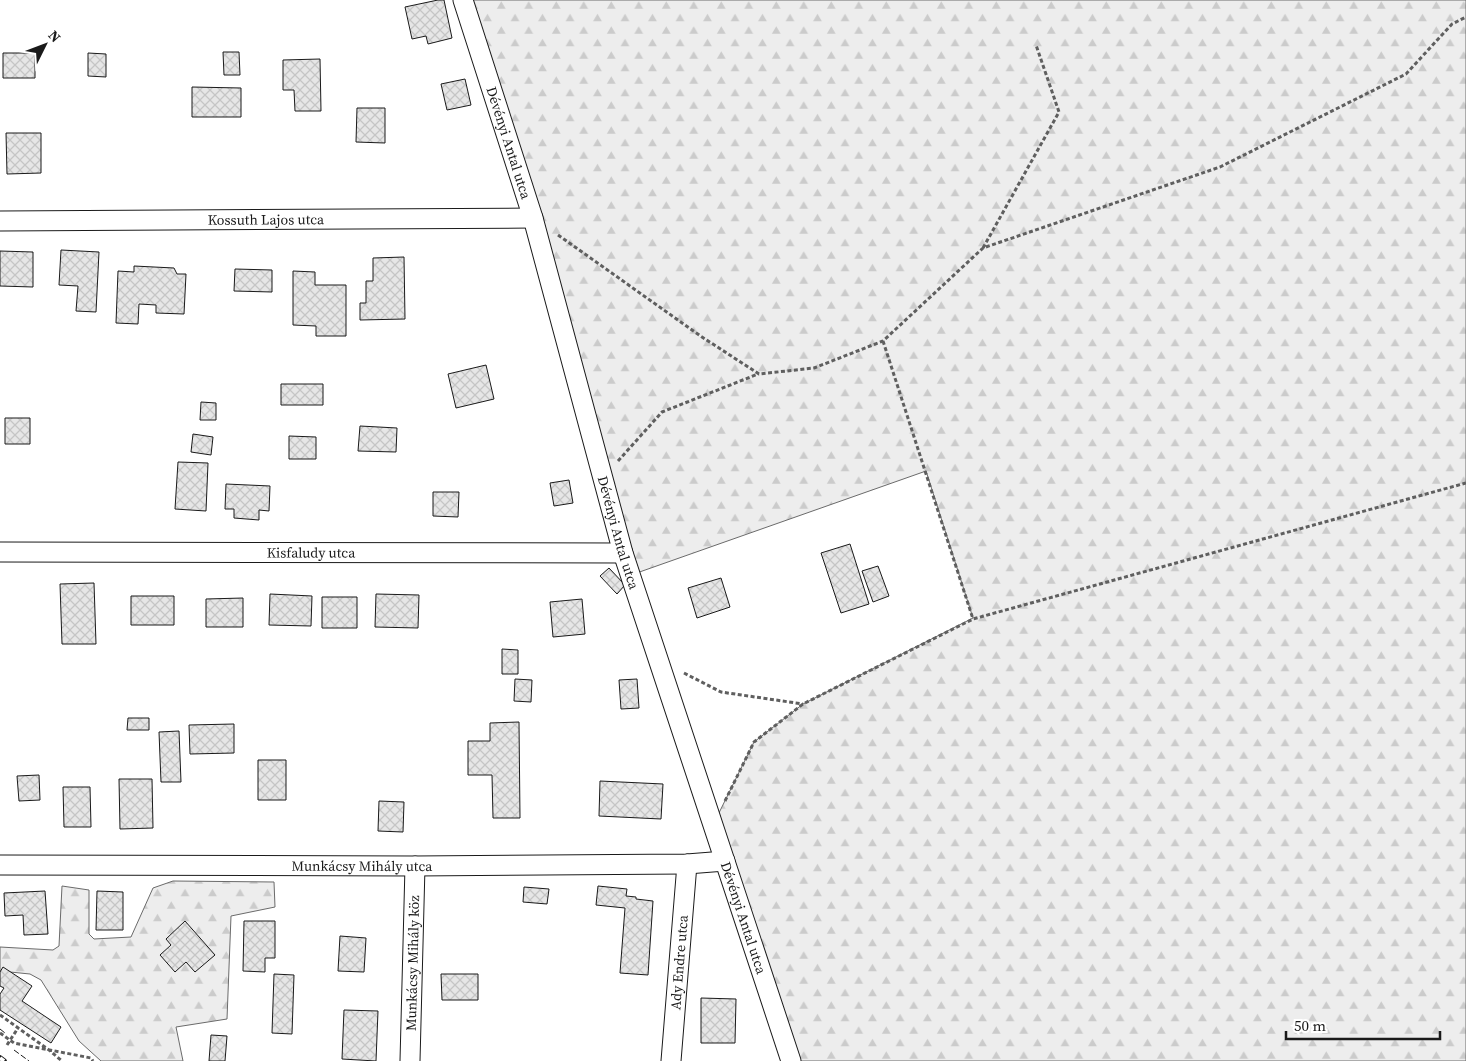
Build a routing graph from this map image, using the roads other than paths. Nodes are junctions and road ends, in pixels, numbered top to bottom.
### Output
1 (462, 0) edge
2 (534, 218) junction
3 (0, 221) edge
4 (0, 552) edge
5 (624, 553) junction
6 (725, 861) junction
7 (687, 864) junction
8 (0, 865) edge
9 (415, 866) junction
10 (410, 1061) edge
11 (671, 1061) edge
12 (791, 1061) edge

1 - 2 street, Dévényi Antal utca
2 - 3 street, Kossuth Lajos utca
2 - 5 street, Dévényi Antal utca
4 - 5 street, Kisfaludy utca
5 - 6 street, Dévényi Antal utca
6 - 7 street, Munkácsy Mihály utca
6 - 12 street, Dévényi Antal utca
7 - 9 street, Munkácsy Mihály utca
7 - 11 street, Ady Endre utca
8 - 9 street, Munkácsy Mihály utca
9 - 10 street, Munkácsy Mihály köz

